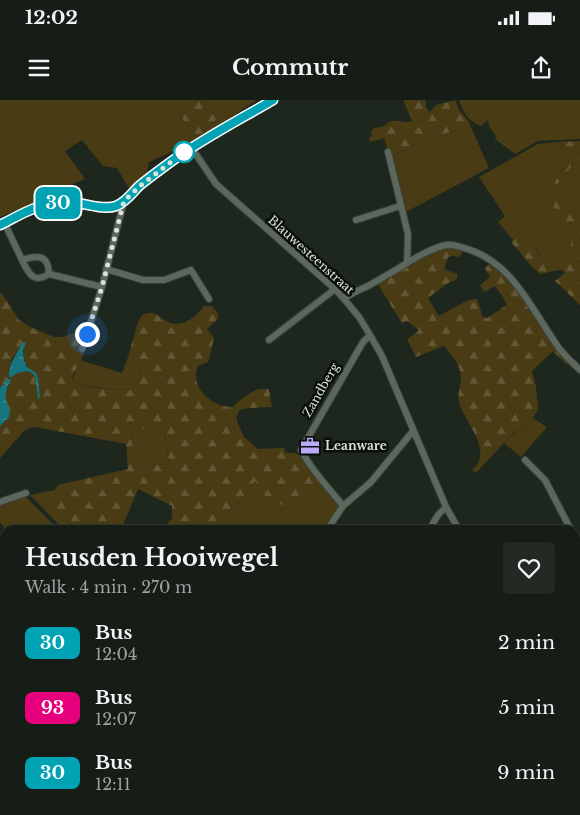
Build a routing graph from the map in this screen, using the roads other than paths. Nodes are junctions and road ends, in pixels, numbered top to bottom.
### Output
1 (273, 100) edge
2 (191, 147) junction
3 (388, 152) dead end
4 (124, 201) junction
5 (401, 206) junction
6 (356, 220) dead end
7 (2, 224) edge
8 (22, 260) junction
9 (407, 263) junction
10 (106, 269) junction
11 (49, 274) junction
12 (102, 287) junction
13 (335, 289) junction
14 (209, 298) dead end
15 (344, 298) junction
16 (370, 335) junction
17 (269, 340) dead end
18 (82, 350) dead end
19 (580, 370) edge
20 (414, 431) junction
21 (525, 460) dead end
22 (26, 493) dead end
23 (0, 502) edge
24 (343, 506) junction
25 (446, 507) junction
26 (330, 525) edge
27 (433, 525) edge
28 (456, 525) edge
29 (568, 525) edge

1 - 2 street
2 - 4 street
2 - 13 street, Blauwesteenstraat
3 - 5 street
4 - 7 street
4 - 10 street
5 - 6 street
5 - 9 street
7 - 8 street
8 - 11 street
8 - 11 street
9 - 15 street
9 - 19 street
10 - 12 street
10 - 14 street
11 - 12 street
12 - 18 street
13 - 15 street, Blauwesteenstraat
13 - 17 street
15 - 16 street, Blauwesteenstraat
16 - 20 street, Blauwesteenstraat
16 - 24 street, Zandberg
20 - 24 street
20 - 25 street, Blauwesteenstraat
21 - 29 street
22 - 23 street
24 - 26 street
25 - 27 street
25 - 28 street, Blauwesteenstraat

